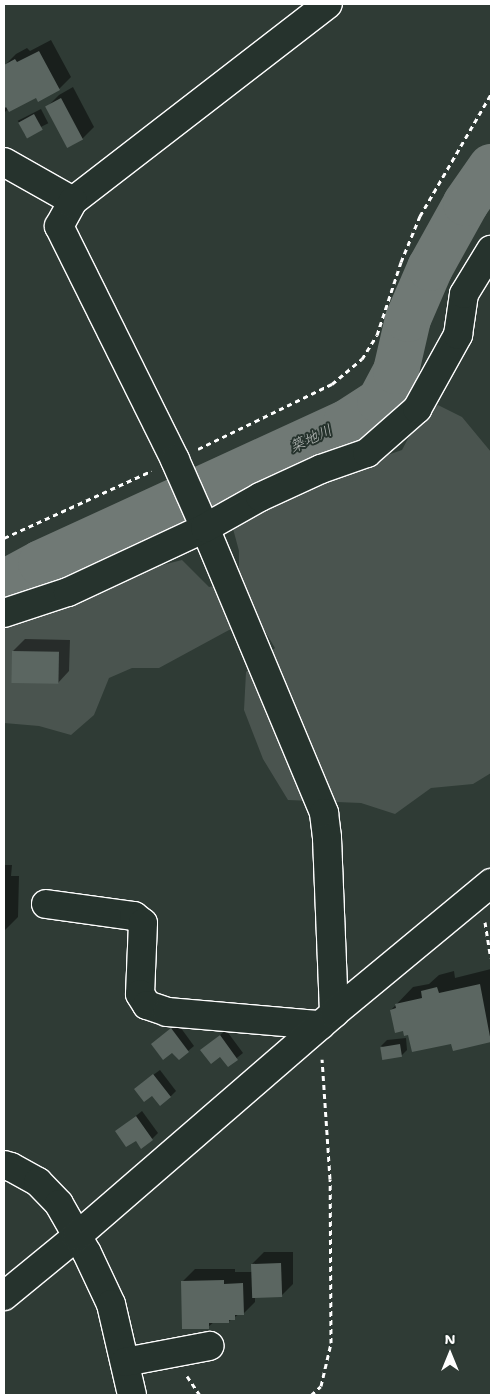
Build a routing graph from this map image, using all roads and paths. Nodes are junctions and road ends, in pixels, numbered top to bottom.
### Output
1 (328, 4) edge
2 (491, 94) edge
3 (4, 162) edge
4 (73, 201) junction
5 (491, 250) edge
6 (177, 464) junction
7 (204, 525) junction
8 (4, 538) edge
9 (4, 613) edge
10 (491, 883) edge
11 (468, 902) junction
12 (46, 904) dead end
13 (491, 958) edge
14 (327, 1019) junction
15 (4, 1165) edge
16 (77, 1236) junction
17 (4, 1296) edge
18 (209, 1346) dead end
19 (125, 1362) junction
20 (132, 1395) edge
21 (311, 1395) edge

1 - 4 street
2 - 6 path
3 - 4 street
4 - 6 street
5 - 7 street
6 - 7 street
6 - 8 path
7 - 9 street
7 - 14 street
10 - 11 street
11 - 13 path
11 - 14 street
12 - 14 street
14 - 16 street
14 - 21 path
15 - 16 street
16 - 17 street
16 - 19 street
18 - 19 street
19 - 20 street

